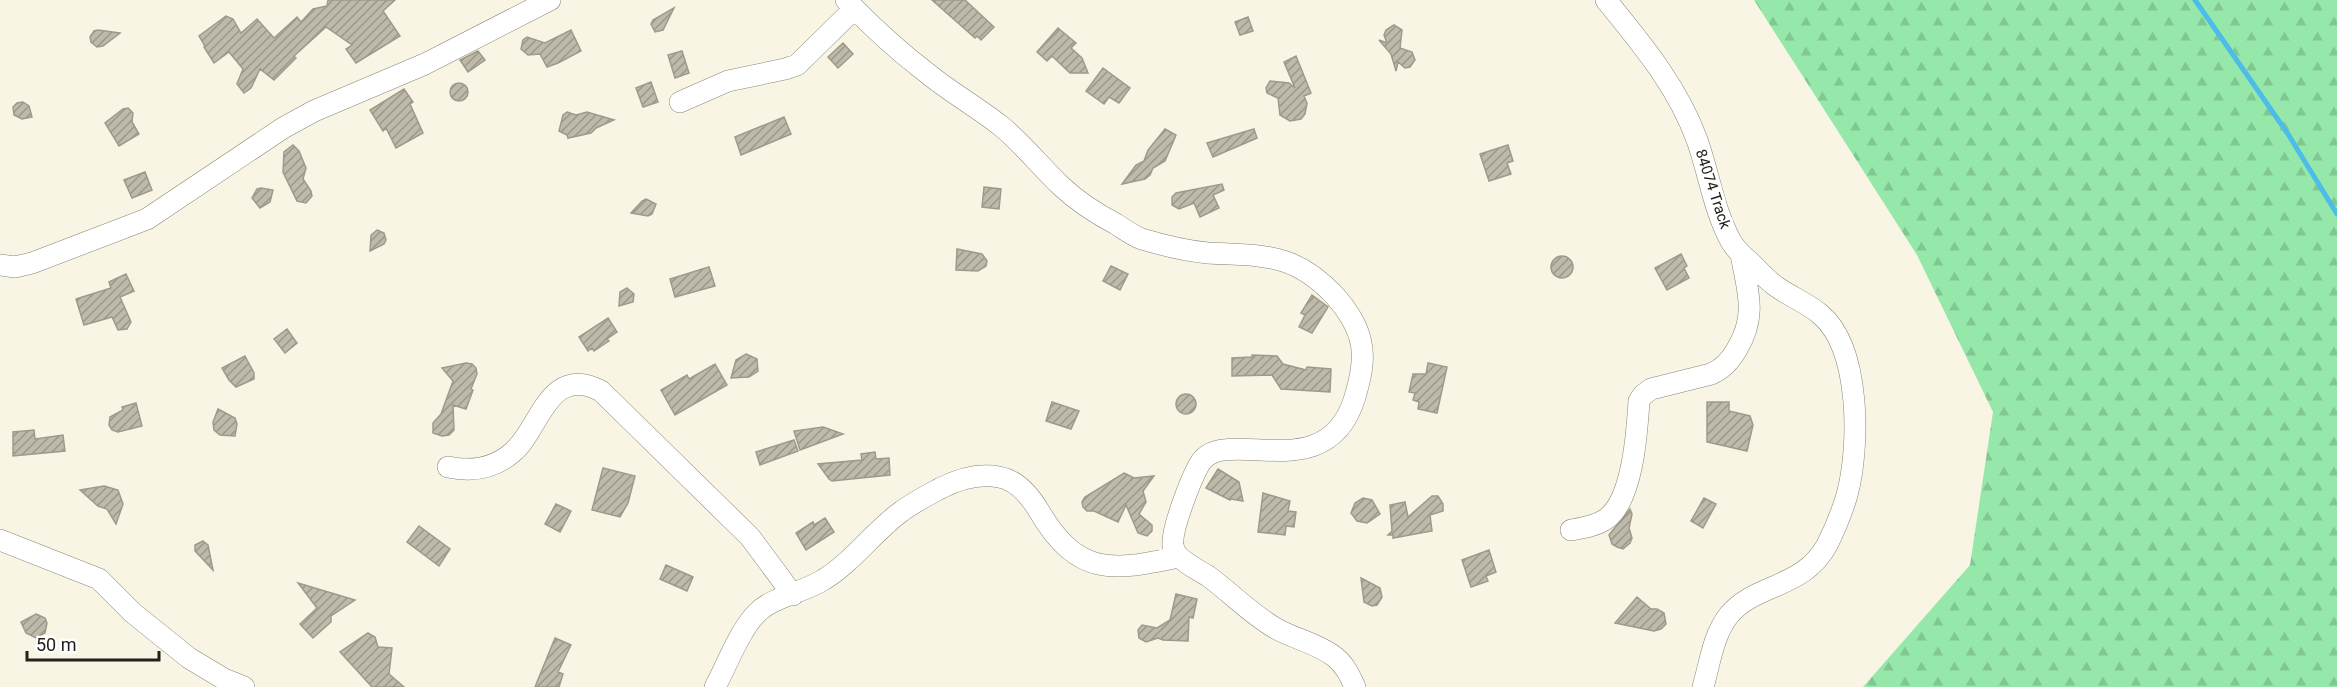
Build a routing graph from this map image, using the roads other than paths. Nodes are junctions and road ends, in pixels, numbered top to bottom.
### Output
1 (550, 0) edge
2 (1606, 0) edge
3 (850, 4) edge
4 (680, 102) dead end
5 (1741, 254) junction
6 (0, 265) edge
7 (448, 467) dead end
8 (1571, 530) dead end
9 (0, 540) edge
10 (1179, 557) junction
11 (793, 595) junction
12 (244, 687) edge
13 (716, 687) edge
14 (1355, 687) edge
15 (1703, 687) edge

1 - 6 street
2 - 5 street, 84074 Track
3 - 4 street
3 - 10 street
5 - 8 street
5 - 15 street, 84074 Track
7 - 11 street
9 - 12 street
10 - 11 street
10 - 14 street
11 - 13 street

